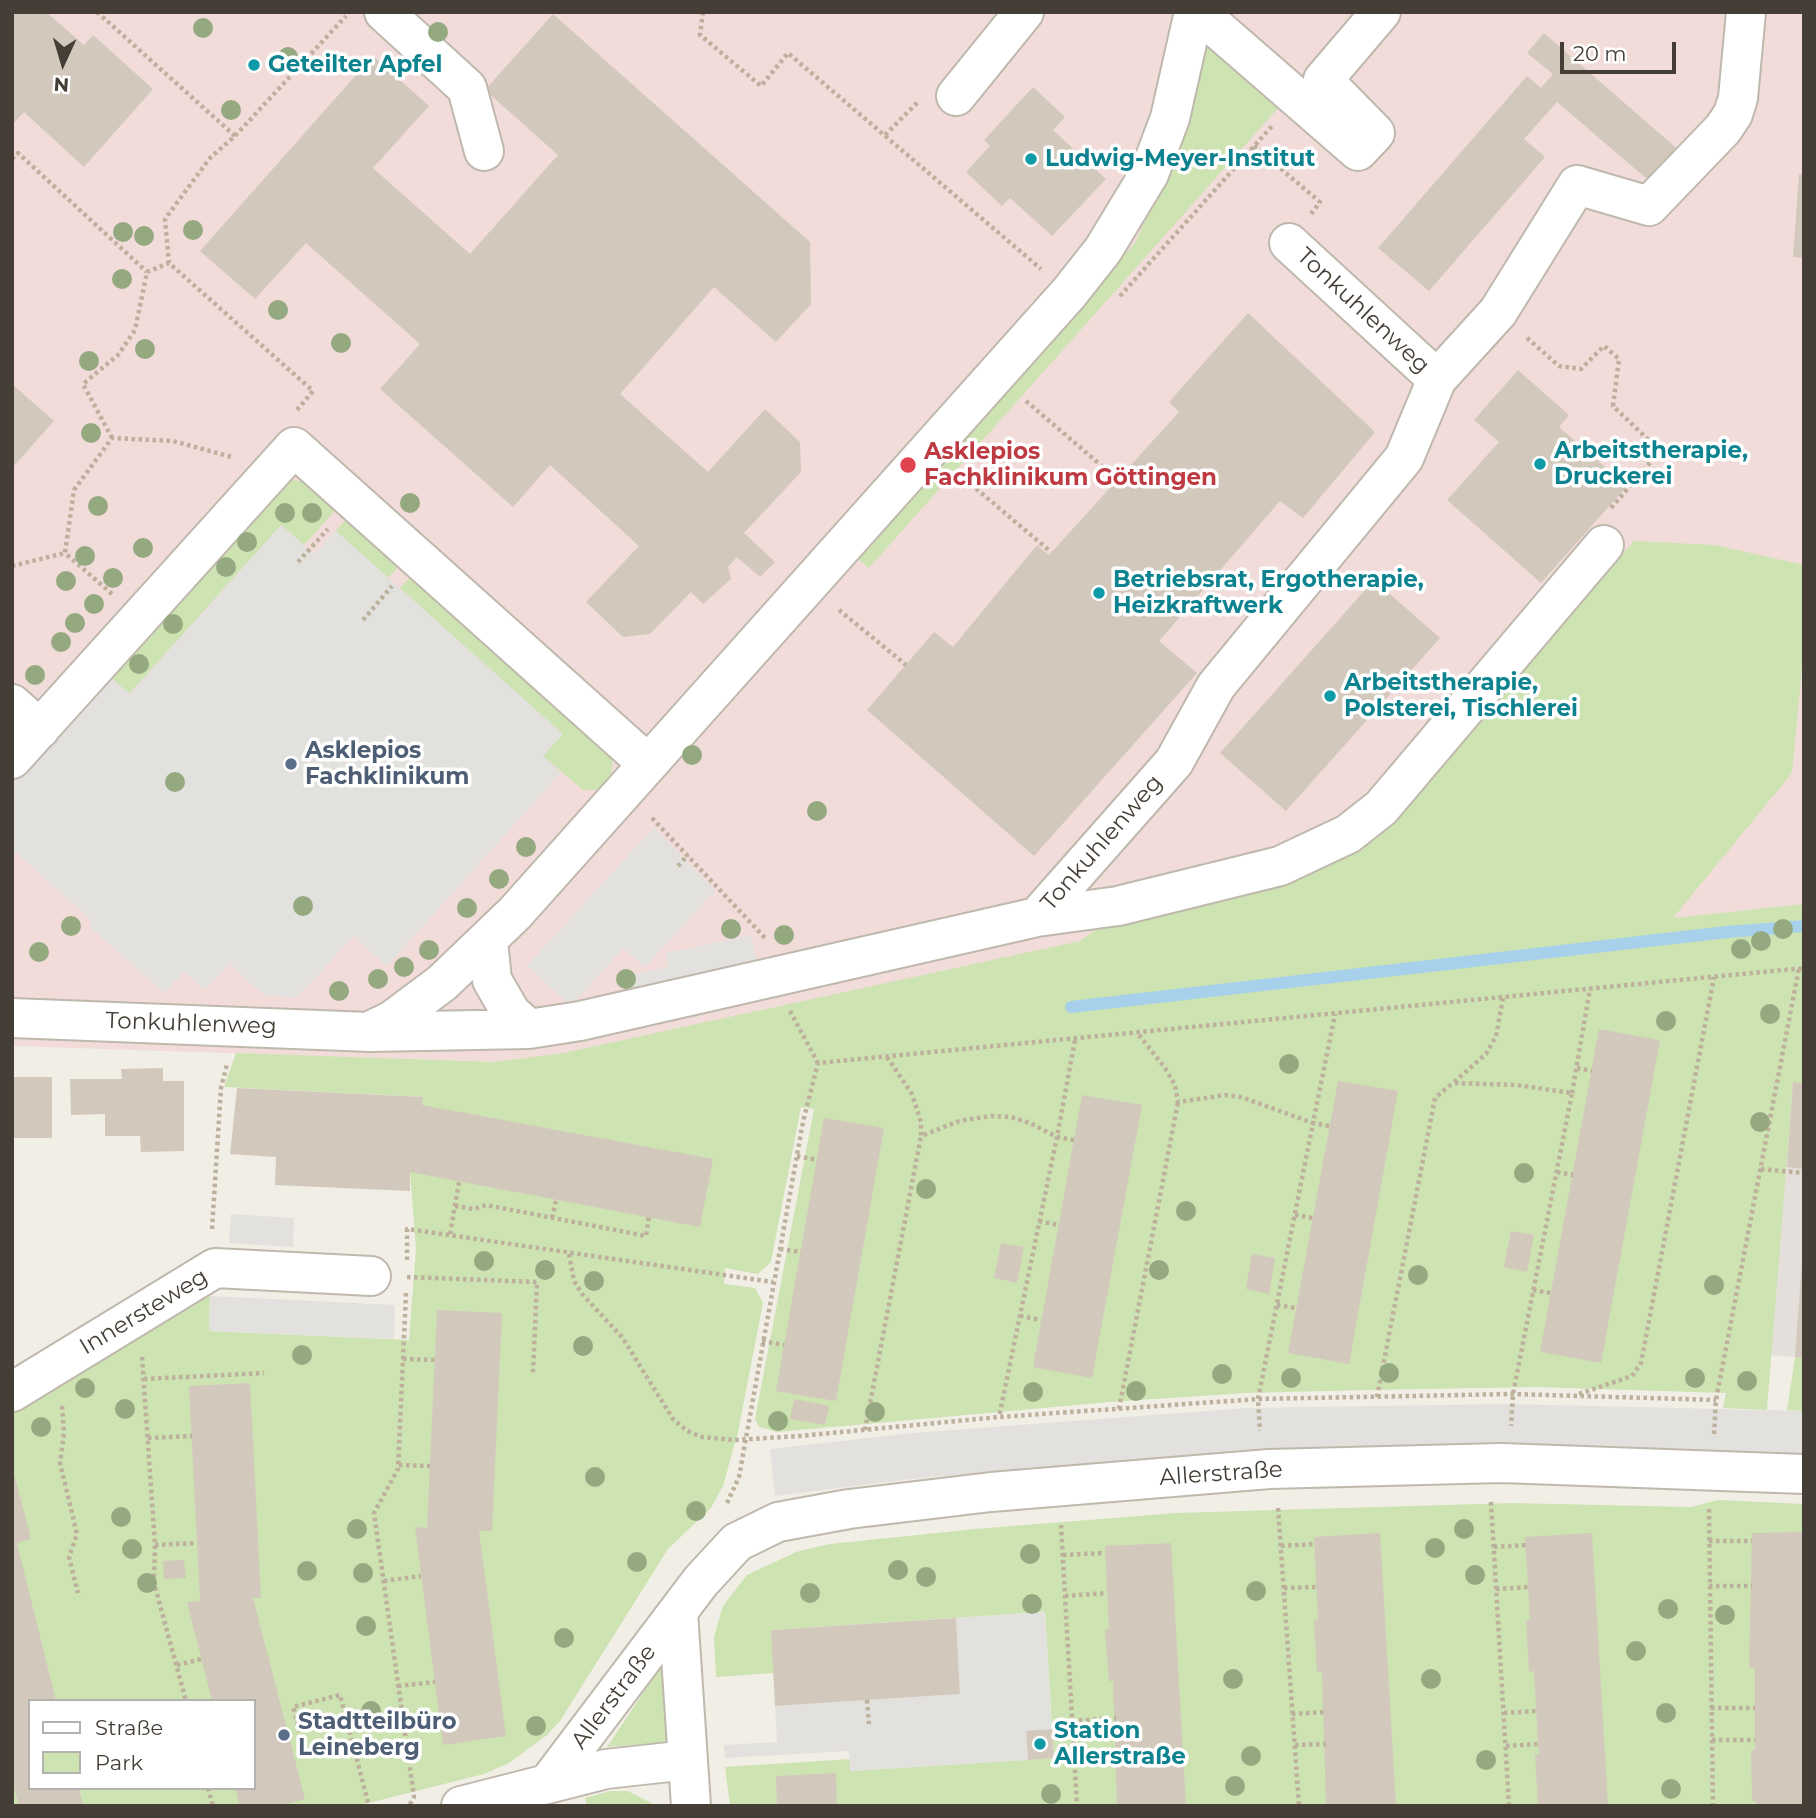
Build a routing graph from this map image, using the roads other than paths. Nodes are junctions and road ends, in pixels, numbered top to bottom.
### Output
1 (384, 12) edge
2 (1024, 12) edge
3 (1196, 12) edge
4 (1381, 12) edge
5 (1746, 12) edge
6 (956, 96) dead end
7 (484, 151) dead end
8 (1289, 243) dead end
9 (1437, 379) junction
10 (1604, 545) road end
11 (26, 716) edge
12 (12, 759) edge
13 (648, 764) junction
14 (1037, 917) junction
15 (488, 941) junction
16 (12, 1017) edge
17 (530, 1029) junction
18 (370, 1031) junction
19 (389, 1276) road end
20 (12, 1392) edge
21 (1804, 1474) edge
22 (678, 1612) junction
23 (688, 1760) junction
24 (549, 1782) junction
25 (461, 1806) edge
26 (691, 1806) edge

1 - 7 street
2 - 6 street
3 - 4 street
3 - 13 street
5 - 9 street, Tonkuhlenweg
8 - 9 street, Tonkuhlenweg
9 - 14 street, Tonkuhlenweg
10 - 14 street
11 - 12 street
11 - 13 street
13 - 15 street
14 - 17 street, Tonkuhlenweg
15 - 17 street
15 - 18 street
16 - 18 street, Tonkuhlenweg
17 - 18 street, Tonkuhlenweg
19 - 20 street, Innersteweg
21 - 22 street, Allerstraße
22 - 23 street, Allerstraße
22 - 24 street, Allerstraße
23 - 24 street, Allerstraße
23 - 26 street, Allerstraße
24 - 25 street, Allerstraße

